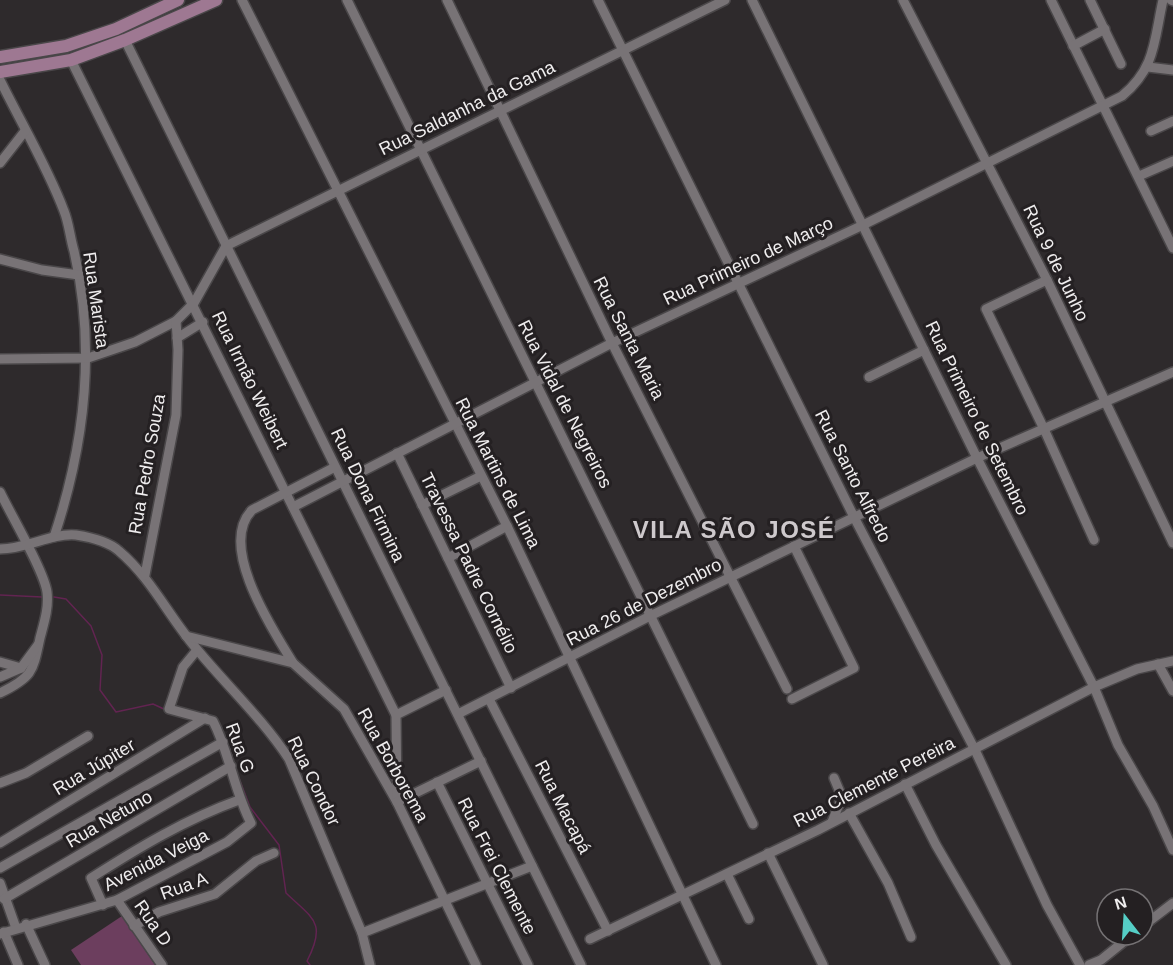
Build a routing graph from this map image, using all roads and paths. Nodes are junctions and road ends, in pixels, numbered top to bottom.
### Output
1 (178, 0) edge
2 (216, 0) edge
3 (242, 0) edge
4 (347, 0) edge
5 (447, 0) edge
6 (598, 0) edge
7 (725, 0) edge
8 (752, 0) edge
9 (903, 0) edge
10 (1051, 0) edge
11 (1090, 0) edge
12 (1163, 0) edge
13 (1105, 29) junction
14 (125, 40) junction
15 (1074, 46) junction
16 (621, 50) junction
17 (0, 57) edge
18 (71, 60) junction
19 (1121, 64) dead end
20 (1148, 67) junction
21 (1173, 70) edge
22 (0, 72) edge
23 (0, 80) edge
24 (1102, 105) junction
25 (499, 111) junction
26 (1173, 121) edge
27 (25, 131) junction
28 (1151, 131) dead end
29 (421, 148) junction
30 (1173, 161) edge
31 (987, 162) junction
32 (0, 163) edge
33 (1139, 176) junction
34 (338, 190) junction
35 (863, 225) junction
36 (225, 246) junction
37 (1173, 248) edge
38 (0, 259) edge
39 (79, 274) junction
40 (1047, 280) junction
41 (739, 283) junction
42 (194, 303) junction
43 (176, 321) junction
44 (203, 322) junction
45 (177, 338) junction
46 (612, 343) junction
47 (924, 350) junction
48 (88, 358) junction
49 (0, 359) edge
50 (1173, 372) edge
51 (869, 377) dead end
52 (536, 383) junction
53 (1107, 403) junction
54 (454, 425) junction
55 (1044, 429) junction
56 (398, 453) junction
57 (977, 458) junction
58 (335, 467) junction
59 (481, 476) junction
60 (343, 481) junction
61 (0, 492) edge
62 (287, 492) junction
63 (422, 505) junction
64 (293, 507) junction
65 (854, 517) junction
66 (507, 526) junction
67 (54, 537) junction
68 (1094, 540) dead end
69 (1173, 543) edge
70 (794, 546) junction
71 (27, 547) junction
72 (0, 549) edge
73 (447, 558) junction
74 (145, 575) junction
75 (731, 576) junction
76 (652, 615) junction
77 (186, 636) junction
78 (39, 643) junction
79 (197, 650) junction
80 (570, 657) junction
81 (1173, 661) edge
82 (0, 662) edge
83 (293, 663) junction
84 (1158, 664) junction
85 (21, 668) junction
86 (3, 676) edge
87 (1094, 687) junction
88 (10, 688) junction
89 (511, 688) junction
90 (787, 688) dead end
91 (446, 690) junction
92 (1173, 692) edge
93 (0, 693) edge
94 (489, 699) junction
95 (792, 699) dead end
96 (458, 714) junction
97 (396, 716) junction
98 (205, 718) junction
99 (88, 736) dead end
100 (223, 742) junction
101 (975, 750) junction
102 (480, 761) junction
103 (231, 766) junction
104 (834, 778) dead end
105 (437, 782) junction
106 (0, 783) edge
107 (905, 784) junction
108 (239, 800) junction
109 (397, 802) junction
110 (849, 813) junction
111 (832, 822) junction
112 (251, 823) joint
113 (753, 824) dead end
114 (0, 843) edge
115 (1173, 850) edge
116 (274, 853) dead end
117 (768, 853) junction
118 (532, 866) junction
119 (0, 868) edge
120 (727, 874) junction
121 (0, 883) edge
122 (489, 884) junction
123 (684, 895) junction
124 (4, 899) junction
125 (117, 900) junction
126 (446, 902) junction
127 (1173, 903) edge
128 (103, 905) junction
129 (1155, 917) edge
130 (748, 919) dead end
131 (26, 924) junction
132 (134, 926) junction
133 (16, 928) junction
134 (608, 931) junction
135 (2, 933) edge
136 (362, 933) junction
137 (911, 937) dead end
138 (590, 939) dead end
139 (1117, 947) edge
140 (18, 965) edge
141 (45, 965) edge
142 (162, 965) edge
143 (370, 965) edge
144 (477, 965) edge
145 (528, 965) edge
146 (581, 965) edge
147 (716, 965) edge
148 (823, 965) edge
149 (1006, 965) edge
150 (1080, 965) edge
151 (1089, 965) edge

1 - 17 main road
2 - 14 main road
3 - 34 street, Rua Martins de Lima
4 - 29 street, Rua Vidal de Negreiros
5 - 25 street, Rua Santa Maria
6 - 16 street, Rua Santo Alfredo
7 - 16 street, Rua Saldanha da Gama
8 - 35 street, Rua Primeiro de Setembro
9 - 31 street, Rua 9 de Junho
10 - 15 street
11 - 13 street
12 - 20 street, Rua Primeiro de Março
13 - 15 street
13 - 19 street
14 - 18 main road
14 - 36 street, Rua Dona Firmina
15 - 24 street
16 - 25 street, Rua Saldanha da Gama
16 - 41 street, Rua Santo Alfredo
18 - 22 main road
18 - 42 street, Rua Irmão Weibert
20 - 21 street
20 - 24 street, Rua Primeiro de Março
23 - 27 street, Rua Marista
24 - 31 street, Rua Primeiro de Março
24 - 33 street
25 - 29 street, Rua Saldanha da Gama
25 - 46 street, Rua Santa Maria
26 - 28 street
27 - 32 street
27 - 39 street, Rua Marista
29 - 34 street, Rua Saldanha da Gama
29 - 52 street, Rua Vidal de Negreiros
30 - 33 street
31 - 35 street, Rua Primeiro de Março
31 - 40 street, Rua 9 de Junho
33 - 37 street
34 - 36 street, Rua Saldanha da Gama
34 - 54 street, Rua Martins de Lima
35 - 41 street, Rua Primeiro de Março
35 - 47 street, Rua Primeiro de Setembro
36 - 42 street
36 - 58 street, Rua Dona Firmina
38 - 39 street
39 - 48 street, Rua Marista
40 - 53 street, Rua 9 de Junho
40 - 55 street
41 - 46 street, Rua Primeiro de Março
41 - 65 street, Rua Santo Alfredo
42 - 43 street
42 - 44 street, Rua Irmão Weibert
43 - 45 street, Rua Pedro Souza
43 - 48 street
44 - 45 street
44 - 62 street, Rua Irmão Weibert
45 - 74 street, Rua Pedro Souza
46 - 52 street, Rua Primeiro de Março
46 - 75 street, Rua Santa Maria
47 - 51 street
47 - 57 street, Rua Primeiro de Setembro
48 - 49 street
48 - 67 street, Rua Marista
50 - 53 street, Rua 26 de Dezembro
52 - 54 street, Rua Primeiro de Março
52 - 76 street, Rua Vidal de Negreiros
53 - 55 street, Rua 26 de Dezembro
53 - 69 street, Rua 9 de Junho
54 - 56 street, Rua Primeiro de Março
54 - 59 street, Rua Martins de Lima
55 - 57 street, Rua 26 de Dezembro
55 - 68 street
56 - 60 street, Rua Primeiro de Março
56 - 63 street, Travessa Padre Cornélio
57 - 65 street, Rua 26 de Dezembro
57 - 87 street, Rua Primeiro de Setembro
58 - 60 street, Rua Dona Firmina
58 - 62 street
59 - 63 street
59 - 66 street, Rua Martins de Lima
60 - 64 street, Rua Primeiro de Março
60 - 91 street, Rua Dona Firmina
61 - 71 street
62 - 64 street, Rua Irmão Weibert
62 - 83 street
63 - 73 street, Travessa Padre Cornélio
64 - 97 street, Rua Irmão Weibert
65 - 70 street, Rua 26 de Dezembro
65 - 101 street, Rua Santo Alfredo
66 - 73 street
66 - 80 street, Rua Martins de Lima
67 - 71 street
67 - 74 street, Rua Condor
70 - 75 street, Rua 26 de Dezembro
70 - 95 street
71 - 72 street
71 - 78 street
73 - 89 street, Travessa Padre Cornélio
74 - 77 street, Rua Condor
75 - 76 street, Rua 26 de Dezembro
75 - 90 street, Rua Santa Maria
76 - 80 street, Rua 26 de Dezembro
76 - 113 street, Rua Vidal de Negreiros
77 - 79 street, Rua Condor
77 - 83 street, Rua Borborema
78 - 85 street
78 - 88 street
79 - 98 street, Rua G
79 - 136 street, Rua Condor
80 - 89 street, Rua 26 de Dezembro
80 - 123 street, Rua Martins de Lima
81 - 84 street, Rua Clemente Pereira
82 - 85 street
83 - 109 street, Rua Borborema
84 - 87 street, Rua Clemente Pereira
84 - 92 street
85 - 86 street
86 - 88 street
87 - 101 street, Rua Clemente Pereira
87 - 115 street, Rua Primeiro de Setembro
88 - 93 street
89 - 94 street, Rua 26 de Dezembro
91 - 96 street, Rua Dona Firmina
91 - 97 street
94 - 96 street, Rua 26 de Dezembro
94 - 134 street, Rua Macapá
96 - 102 street, Rua Dona Firmina
97 - 109 street
98 - 100 street, Rua G
98 - 114 street, Rua Júpiter
99 - 106 street
100 - 103 street, Rua G
100 - 119 street, Rua Netuno
101 - 107 street, Rua Clemente Pereira
101 - 150 street, Rua Santo Alfredo
102 - 105 street
102 - 118 street, Rua Dona Firmina
103 - 108 street, Rua G
103 - 124 street, Rua Netuno
104 - 111 street
105 - 109 street
105 - 122 street, Rua Frei Clemente
107 - 110 street, Rua Clemente Pereira
107 - 149 street
108 - 112 street, Rua G
108 - 128 street
109 - 126 street, Rua Borborema
110 - 111 street, Rua Clemente Pereira
110 - 137 street
111 - 117 street, Rua Clemente Pereira
112 - 125 street, Avenida Veiga
116 - 132 street, Rua A
117 - 120 street, Rua Clemente Pereira
117 - 148 street
118 - 122 street
118 - 146 street, Rua Dona Firmina
120 - 123 street, Rua Clemente Pereira
120 - 130 street
121 - 124 street
122 - 126 street
122 - 145 street, Rua Frei Clemente
123 - 134 street, Rua Clemente Pereira
123 - 147 street, Rua Martins de Lima
124 - 133 street
125 - 128 street, Avenida Veiga
125 - 132 street, Rua D
126 - 136 street
126 - 144 street, Rua Borborema
127 - 129 street
128 - 131 street, Avenida Veiga
131 - 133 street, Avenida Veiga
131 - 141 street
132 - 142 street, Rua D
133 - 135 street, Avenida Veiga
134 - 138 street, Rua Clemente Pereira
135 - 140 street
136 - 143 street, Rua Condor
139 - 151 street

